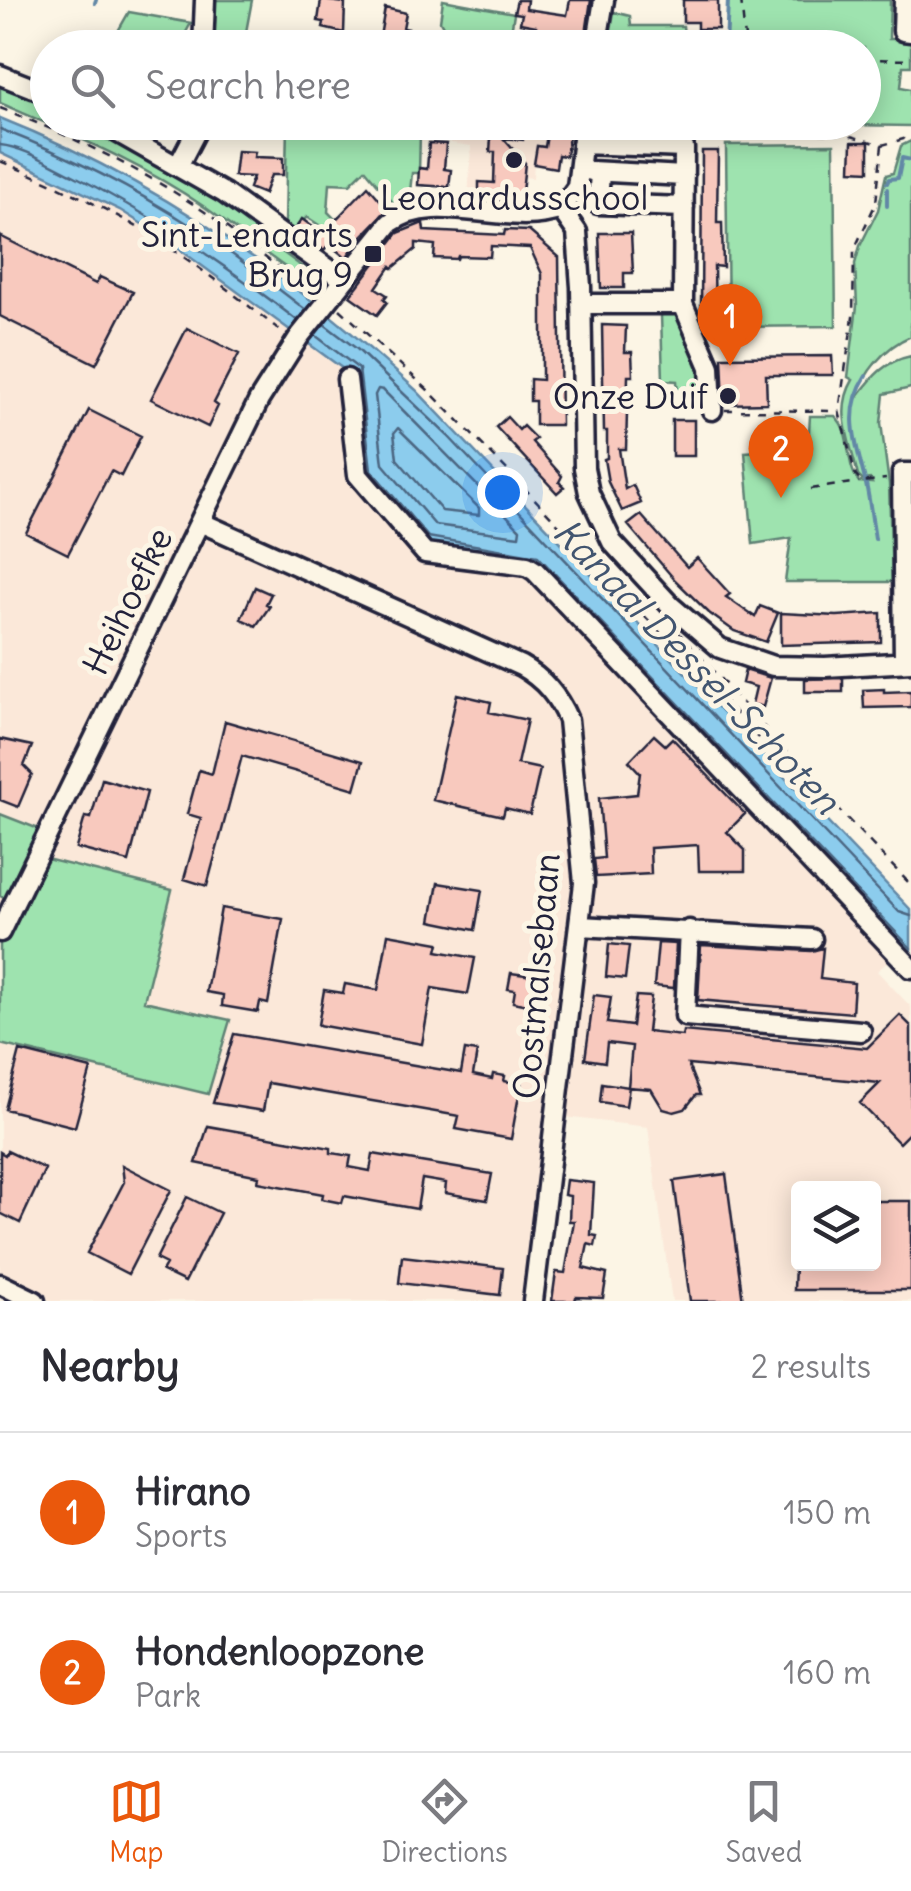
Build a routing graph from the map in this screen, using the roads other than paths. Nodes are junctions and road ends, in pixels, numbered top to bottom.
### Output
1 (205, 0) edge
2 (604, 0) edge
3 (904, 0) edge
4 (203, 30) edge
5 (599, 30) edge
6 (911, 32) edge
7 (0, 74) edge
8 (30, 86) edge
9 (132, 140) edge
10 (192, 140) edge
11 (583, 140) edge
12 (582, 144) junction
13 (178, 166) junction
14 (590, 171) junction
15 (684, 176) junction
16 (684, 207) junction
17 (562, 210) junction
18 (344, 280) junction
19 (581, 304) junction
20 (683, 304) junction
21 (347, 379) dead end
22 (712, 410) road end
23 (906, 473) edge
24 (200, 522) junction
25 (907, 662) edge
26 (580, 926) junction
27 (689, 930) junction
28 (0, 932) edge
29 (812, 939) dead end
30 (911, 968) edge
31 (861, 1032) dead end
32 (0, 1284) edge
33 (35, 1301) edge
34 (533, 1301) edge

1 - 4 street
2 - 5 street
3 - 6 street
7 - 8 street
9 - 13 street
10 - 13 street
11 - 12 street
12 - 14 street
12 - 15 street
13 - 18 street
14 - 15 street
14 - 16 street
14 - 17 street
15 - 16 street
16 - 20 street
17 - 18 street, Heihoefke
17 - 19 street
18 - 24 street, Heihoefke
19 - 20 street
19 - 25 street
20 - 22 street
21 - 30 street
23 - 25 street
24 - 26 street, Oostmalsebaan
24 - 28 street, Heihoefke
26 - 27 street
26 - 34 street, Oostmalsebaan
27 - 29 street
27 - 31 street
32 - 33 street

